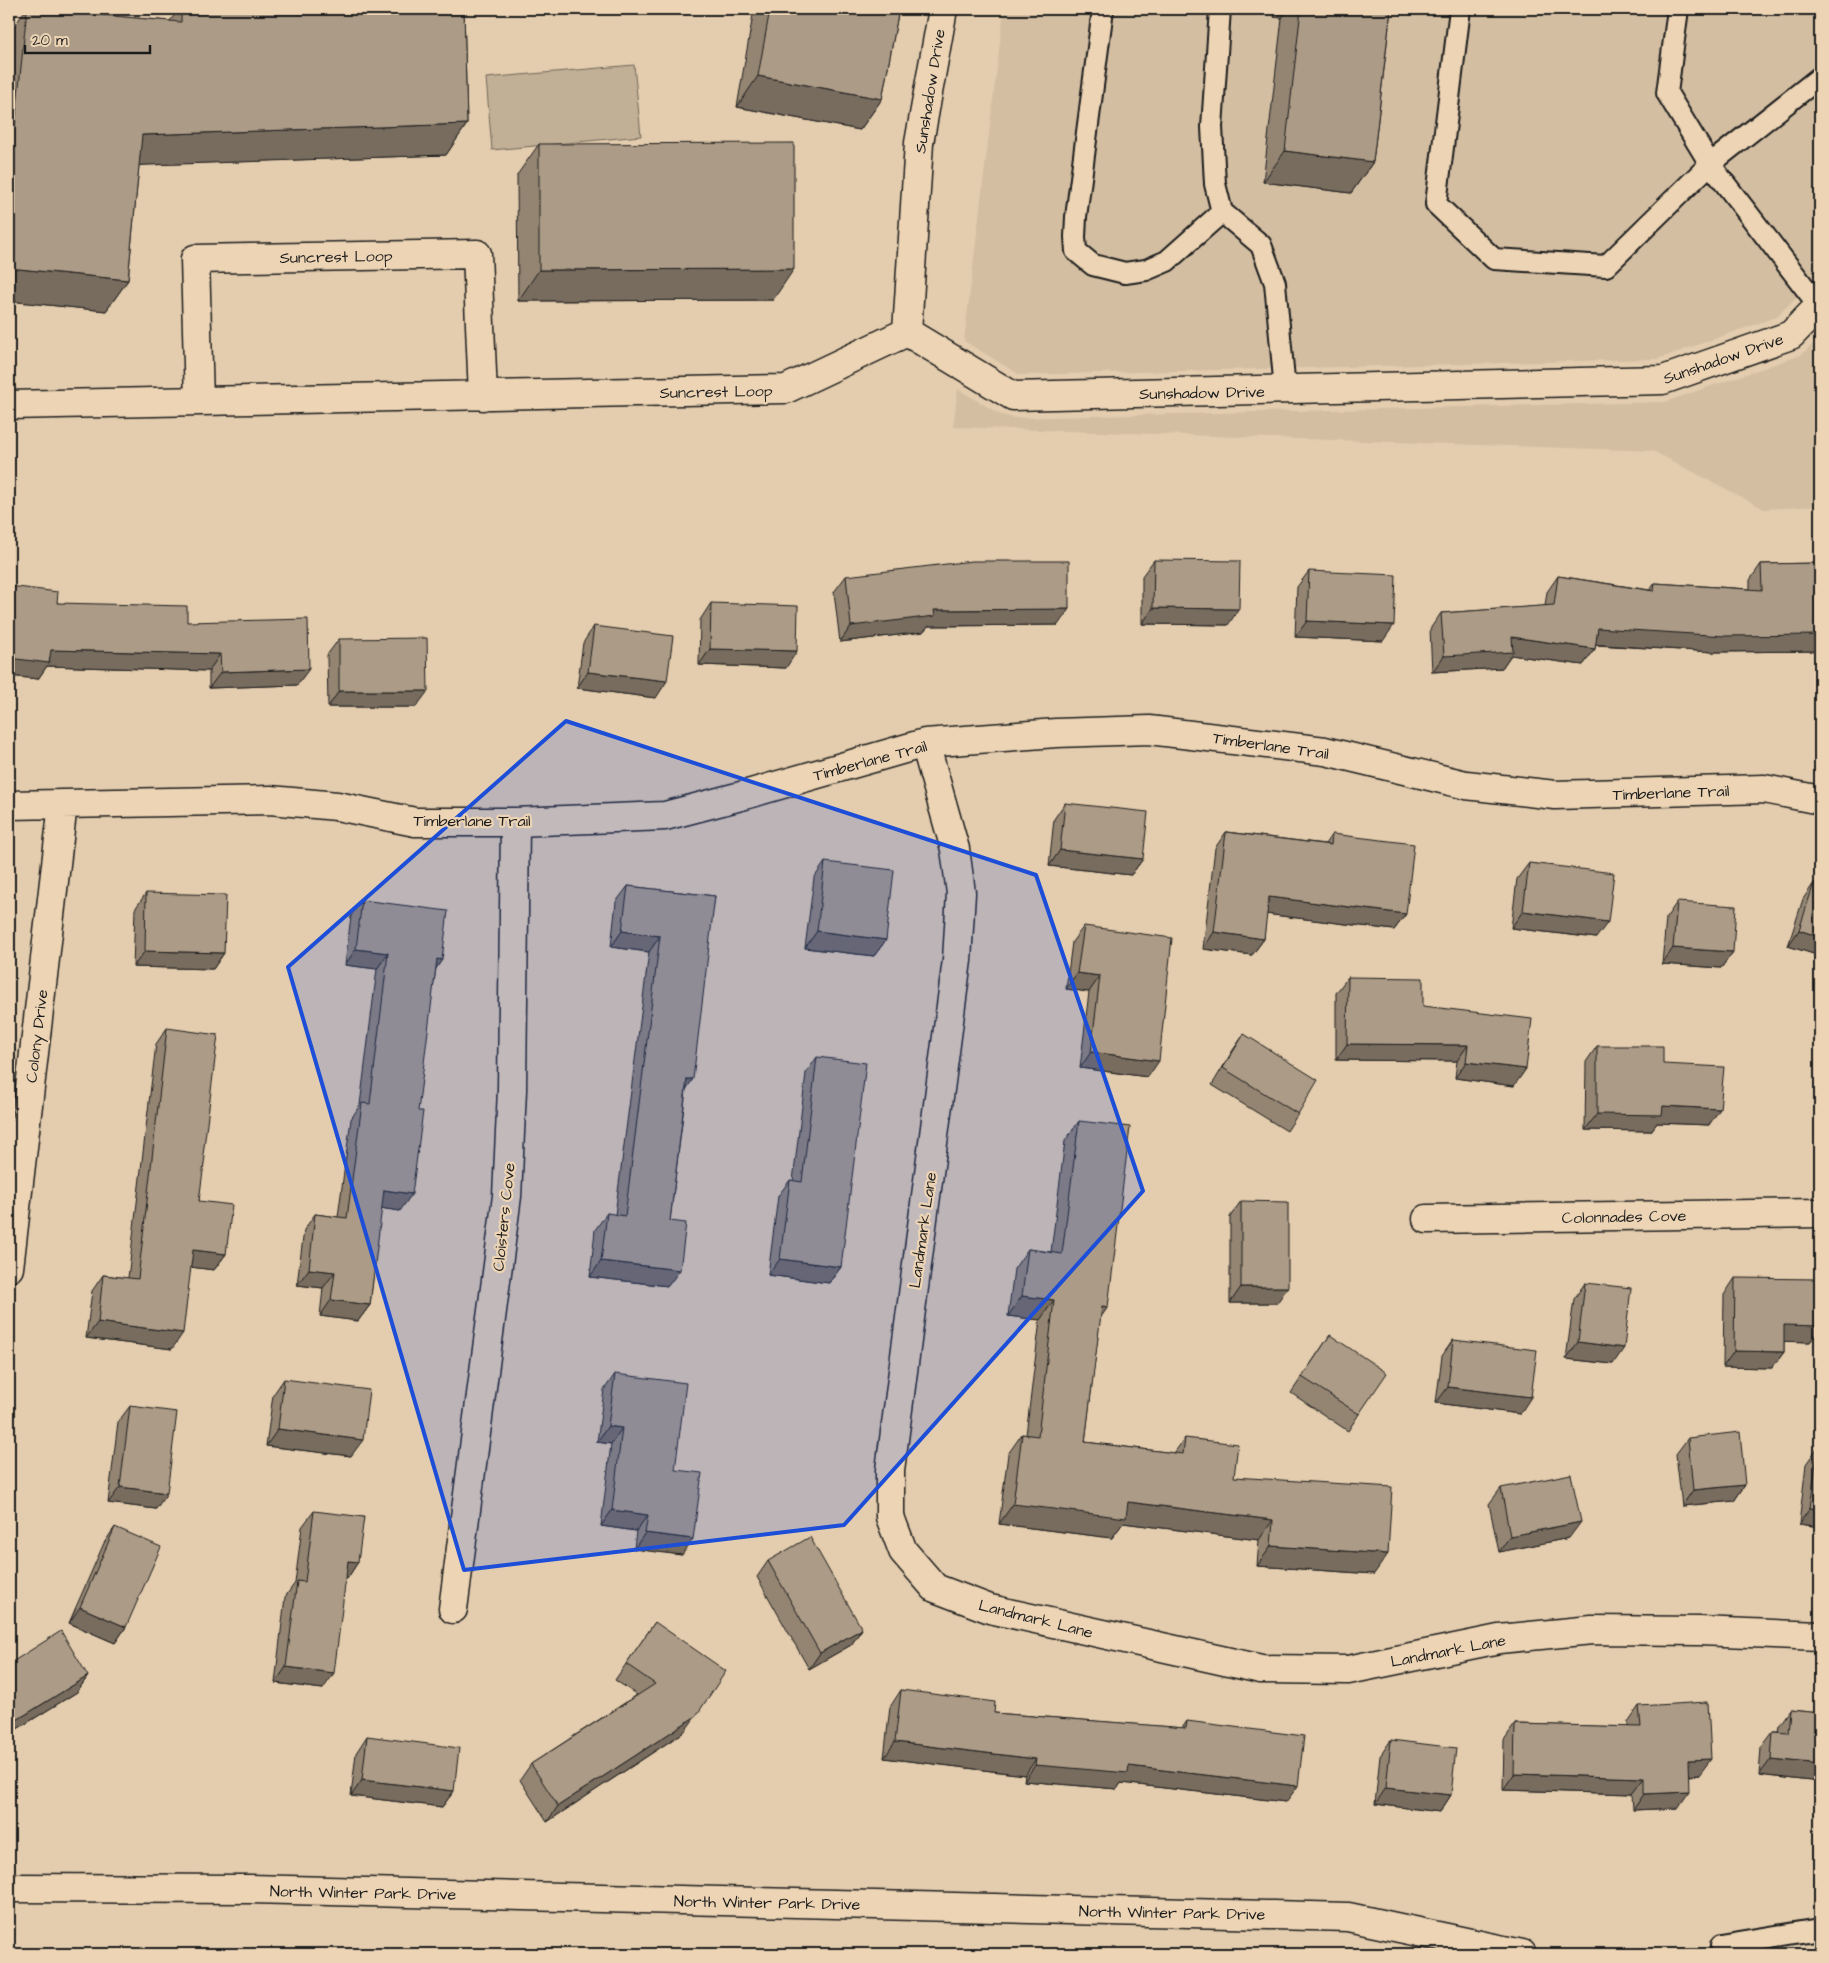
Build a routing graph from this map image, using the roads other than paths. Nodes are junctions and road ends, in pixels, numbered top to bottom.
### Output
1 (943, 9) edge
2 (1103, 9) edge
3 (1220, 9) edge
4 (1460, 9) edge
5 (1678, 9) edge
6 (1820, 77) edge
7 (1710, 164) junction
8 (1222, 212) junction
9 (1820, 305) edge
10 (907, 332) junction
11 (1285, 390) junction
12 (483, 396) junction
13 (199, 401) junction
14 (9, 405) edge
15 (925, 743) junction
16 (1820, 800) edge
17 (63, 804) junction
18 (9, 805) edge
19 (516, 822) junction
20 (1820, 1213) edge
21 (1427, 1219) dead end
22 (9, 1268) edge
23 (453, 1609) dead end
24 (1820, 1636) edge
25 (9, 1888) edge
26 (1820, 1929) edge
27 (1721, 1945) dead end
28 (1522, 1954) edge

1 - 10 street, Sunshadow Drive
2 - 8 lane
3 - 8 lane
4 - 7 lane
5 - 7 lane
6 - 7 lane
7 - 9 lane
8 - 11 lane
9 - 11 street, Sunshadow Drive
10 - 11 street, Sunshadow Drive
10 - 12 street, Suncrest Loop
12 - 13 street, Suncrest Loop
12 - 13 street, Suncrest Loop
13 - 14 street, Suncrest Loop
15 - 16 street, Timberlane Trail
15 - 19 street, Timberlane Trail
15 - 24 street, Landmark Lane
17 - 18 street, Timberlane Trail
17 - 19 street, Timberlane Trail
17 - 22 street, Colony Drive
19 - 23 street, Cloisters Cove
20 - 21 street, Colonnades Cove
25 - 28 street, North Winter Park Drive
26 - 27 lane

